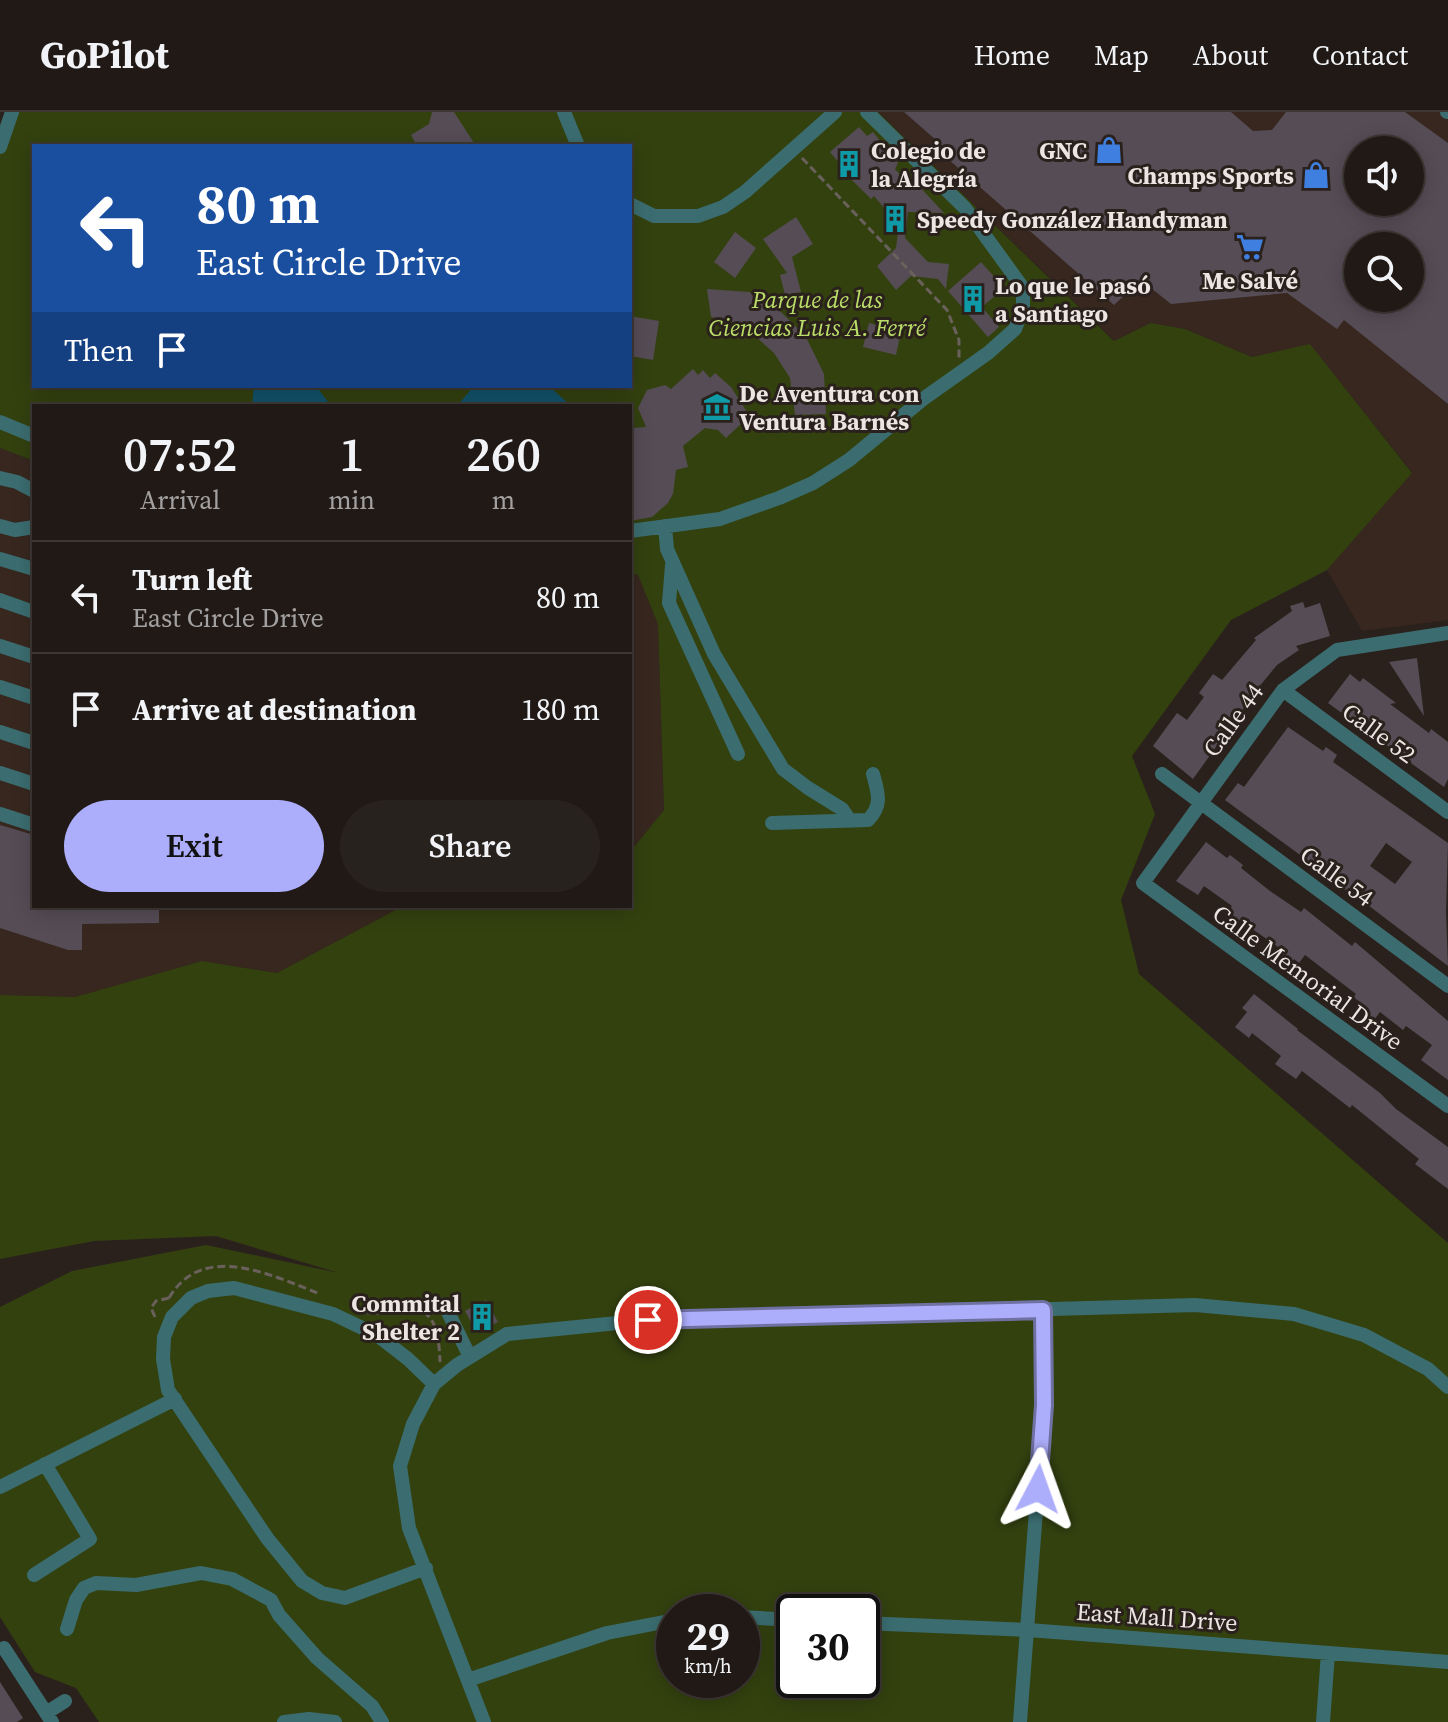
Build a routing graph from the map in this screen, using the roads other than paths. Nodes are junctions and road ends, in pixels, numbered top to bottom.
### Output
1 (12, 112) edge
2 (564, 112) edge
3 (835, 112) edge
4 (867, 112) edge
5 (577, 144) edge
6 (0, 147) edge
7 (632, 205) edge
8 (0, 422) edge
9 (32, 435) edge
10 (0, 471) edge
11 (0, 478) edge
12 (32, 480) edge
13 (32, 490) edge
14 (32, 525) edge
15 (0, 526) edge
16 (665, 526) junction
17 (632, 531) edge
18 (0, 559) edge
19 (673, 561) junction
20 (32, 568) edge
21 (0, 600) edge
22 (32, 611) edge
23 (1448, 633) edge
24 (0, 646) edge
25 (32, 656) edge
26 (0, 687) edge
27 (1283, 690) junction
28 (32, 697) edge
29 (0, 732) edge
30 (32, 742) edge
31 (738, 754) dead end
32 (0, 773) edge
33 (873, 774) dead end
34 (1162, 774) dead end
35 (32, 783) edge
36 (1200, 803) junction
37 (1448, 812) edge
38 (0, 814) edge
39 (850, 821) junction
40 (772, 823) dead end
41 (32, 824) edge
42 (1143, 883) joint
43 (1448, 986) edge
44 (1448, 1106) edge
45 (444, 1304) dead end
46 (1043, 1310) junction
47 (470, 1357) junction
48 (434, 1384) junction
49 (1448, 1387) edge
50 (175, 1399) junction
51 (45, 1464) junction
52 (0, 1487) edge
53 (426, 1568) junction
54 (34, 1575) dead end
55 (656, 1623) edge
56 (880, 1624) edge
57 (67, 1629) dead end
58 (1028, 1630) junction
59 (4, 1648) dead end
60 (1328, 1653) junction
61 (1448, 1662) edge
62 (468, 1680) junction
63 (65, 1701) dead end
64 (49, 1717) edge
65 (284, 1722) edge
66 (335, 1722) edge
67 (382, 1722) edge
68 (484, 1722) edge
69 (1020, 1722) edge
70 (1323, 1722) edge

1 - 6 street
2 - 5 street
3 - 7 street
4 - 16 street
8 - 9 street
10 - 12 street
11 - 13 street
14 - 15 street
16 - 17 street
16 - 19 street
18 - 20 street
19 - 31 street
19 - 39 street
21 - 22 street
23 - 27 street, Calle 44
24 - 25 street
26 - 28 street
27 - 36 street, Calle 44
27 - 37 street, Calle 52
29 - 30 street
32 - 35 street
33 - 39 street
34 - 36 street, Calle 54
36 - 42 street, Calle 44
36 - 43 street, Calle 54
38 - 41 street
39 - 40 street
42 - 44 street, Calle Memorial Drive
45 - 47 street
46 - 47 street
46 - 49 street
46 - 58 street
47 - 48 street
48 - 50 street
48 - 53 street
50 - 51 street
50 - 53 street
51 - 52 street
51 - 54 street
53 - 62 street
55 - 62 street
56 - 58 street, East Mall Drive
57 - 67 street
58 - 60 street, East Mall Drive
58 - 69 street
59 - 64 street
60 - 61 street, East Mall Drive
60 - 70 street
62 - 68 street
63 - 64 street
65 - 66 street

